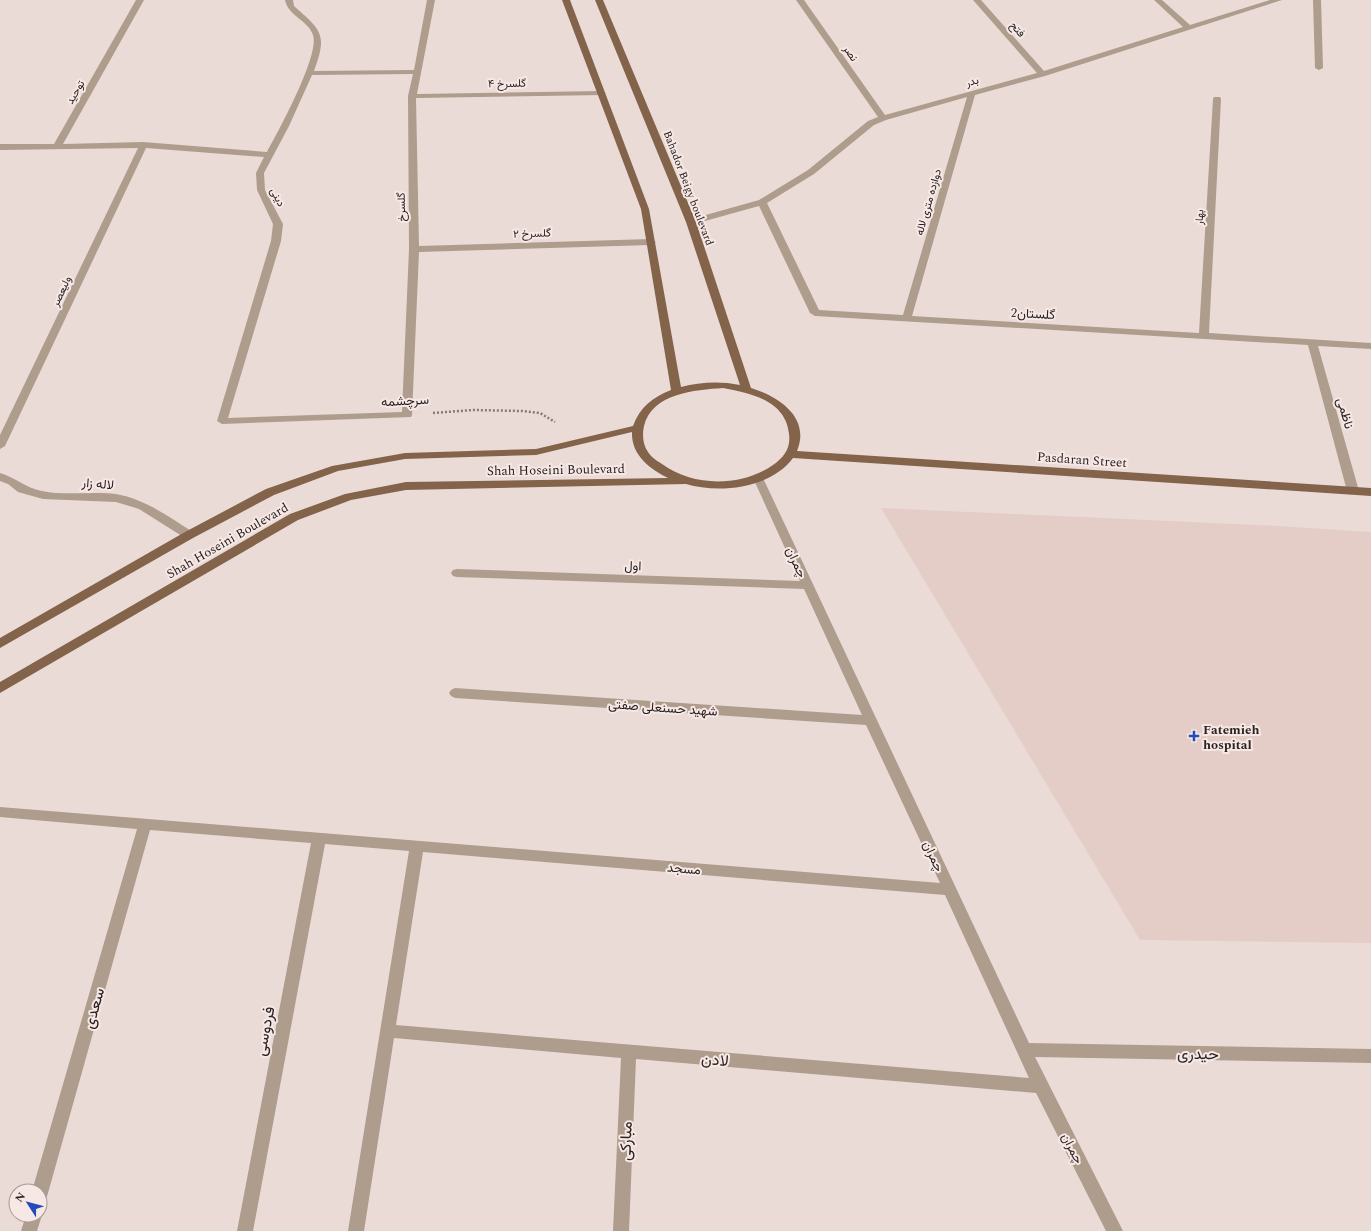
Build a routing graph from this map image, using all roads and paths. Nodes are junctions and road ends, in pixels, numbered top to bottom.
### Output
1 (140, 0) edge
2 (289, 0) edge
3 (431, 0) edge
4 (566, 0) edge
5 (599, 0) edge
6 (800, 0) edge
7 (977, 0) edge
8 (1158, 0) edge
9 (1278, 0) edge
10 (1317, 0) edge
11 (1264, 2) edge
12 (1188, 28) junction
13 (1319, 68) dead end
14 (418, 72) junction
15 (309, 73) junction
16 (1042, 74) junction
17 (602, 93) junction
18 (972, 93) junction
19 (412, 96) junction
20 (1217, 99) dead end
21 (883, 118) junction
22 (57, 146) junction
23 (143, 146) junction
24 (0, 147) edge
25 (270, 155) junction
26 (762, 202) junction
27 (691, 222) junction
28 (651, 242) junction
29 (414, 249) junction
30 (907, 318) junction
31 (1204, 336) junction
32 (1312, 343) junction
33 (1371, 346) edge
34 (746, 389) junction
35 (676, 391) junction
36 (407, 415) junction
37 (222, 421) joint
38 (637, 428) junction
39 (578, 442) junction
40 (0, 446) edge
41 (790, 454) junction
42 (0, 477) edge
43 (758, 478) junction
44 (684, 481) junction
45 (1353, 491) junction
46 (1371, 492) edge
47 (189, 535) junction
48 (457, 573) dead end
49 (808, 585) junction
50 (0, 644) edge
51 (0, 688) edge
52 (455, 693) dead end
53 (871, 720) junction
54 (0, 812) edge
55 (145, 824) junction
56 (319, 838) junction
57 (417, 847) junction
58 (950, 890) junction
59 (388, 1031) junction
60 (1024, 1050) junction
61 (629, 1051) junction
62 (1371, 1056) edge
63 (1041, 1086) junction
64 (43, 1183) edge
65 (245, 1231) edge
66 (356, 1231) edge
67 (621, 1231) edge
68 (1115, 1231) edge

1 - 22 street, توحید
2 - 15 street, دینی
3 - 14 street, گلسرخ
4 - 17 main road
5 - 27 main road, Bahador Beigy boulevard
6 - 21 street, نصر
7 - 16 street, فتح
8 - 12 street
9 - 11 street, بدر
10 - 13 street
11 - 12 street, بدر
12 - 16 street, بدر
14 - 15 street
14 - 19 street, گلسرخ
15 - 25 street, دینی
16 - 18 street, بدر
17 - 19 street, گلسرخ ۴
17 - 28 main road
18 - 21 street, بدر
18 - 30 street, دوازده متری لاله
19 - 29 street, گلسرخ
20 - 31 street, بهار
21 - 26 street, بدر
22 - 23 street
22 - 24 street
23 - 25 street
23 - 40 street, ولیعصر
25 - 37 street, دینی
26 - 27 street, بدر
26 - 30 street, گلستان2
27 - 34 main road, Bahador Beigy boulevard
28 - 29 street, گلسرخ ۲
28 - 35 main road
29 - 36 street, گلسرخ
30 - 31 street, گلستان2
31 - 32 street, گلستان2
32 - 33 street, گلستان2
32 - 45 street, ناظمی
34 - 35 main road
34 - 41 main road
35 - 38 main road
36 - 37 street, سرچشمه
36 - 39 path, سرچشمه
38 - 39 main road, Shah Hoseini Boulevard
38 - 44 main road
39 - 47 main road, Shah Hoseini Boulevard
41 - 43 main road
41 - 45 main road, Pasdaran Street
42 - 47 street, لاله زار
43 - 44 main road
43 - 49 street, چمران
44 - 51 main road, Shah Hoseini Boulevard
45 - 46 main road, Pasdaran Street
47 - 50 main road, Shah Hoseini Boulevard
48 - 49 street, اول
49 - 53 street, چمران
52 - 53 street, شهید حسنعلی صفتی
53 - 58 street, چمران
54 - 55 street, مسجد
55 - 56 street, مسجد
55 - 64 street, سعدی
56 - 57 street, مسجد
56 - 65 street, فردوسی
57 - 58 street, مسجد
57 - 59 street
58 - 60 street, چمران
59 - 61 street, لادن
59 - 66 street
60 - 62 street, حیدری
60 - 63 street, چمران
61 - 63 street, لادن
61 - 67 street, مبارکی
63 - 68 street, چمران

